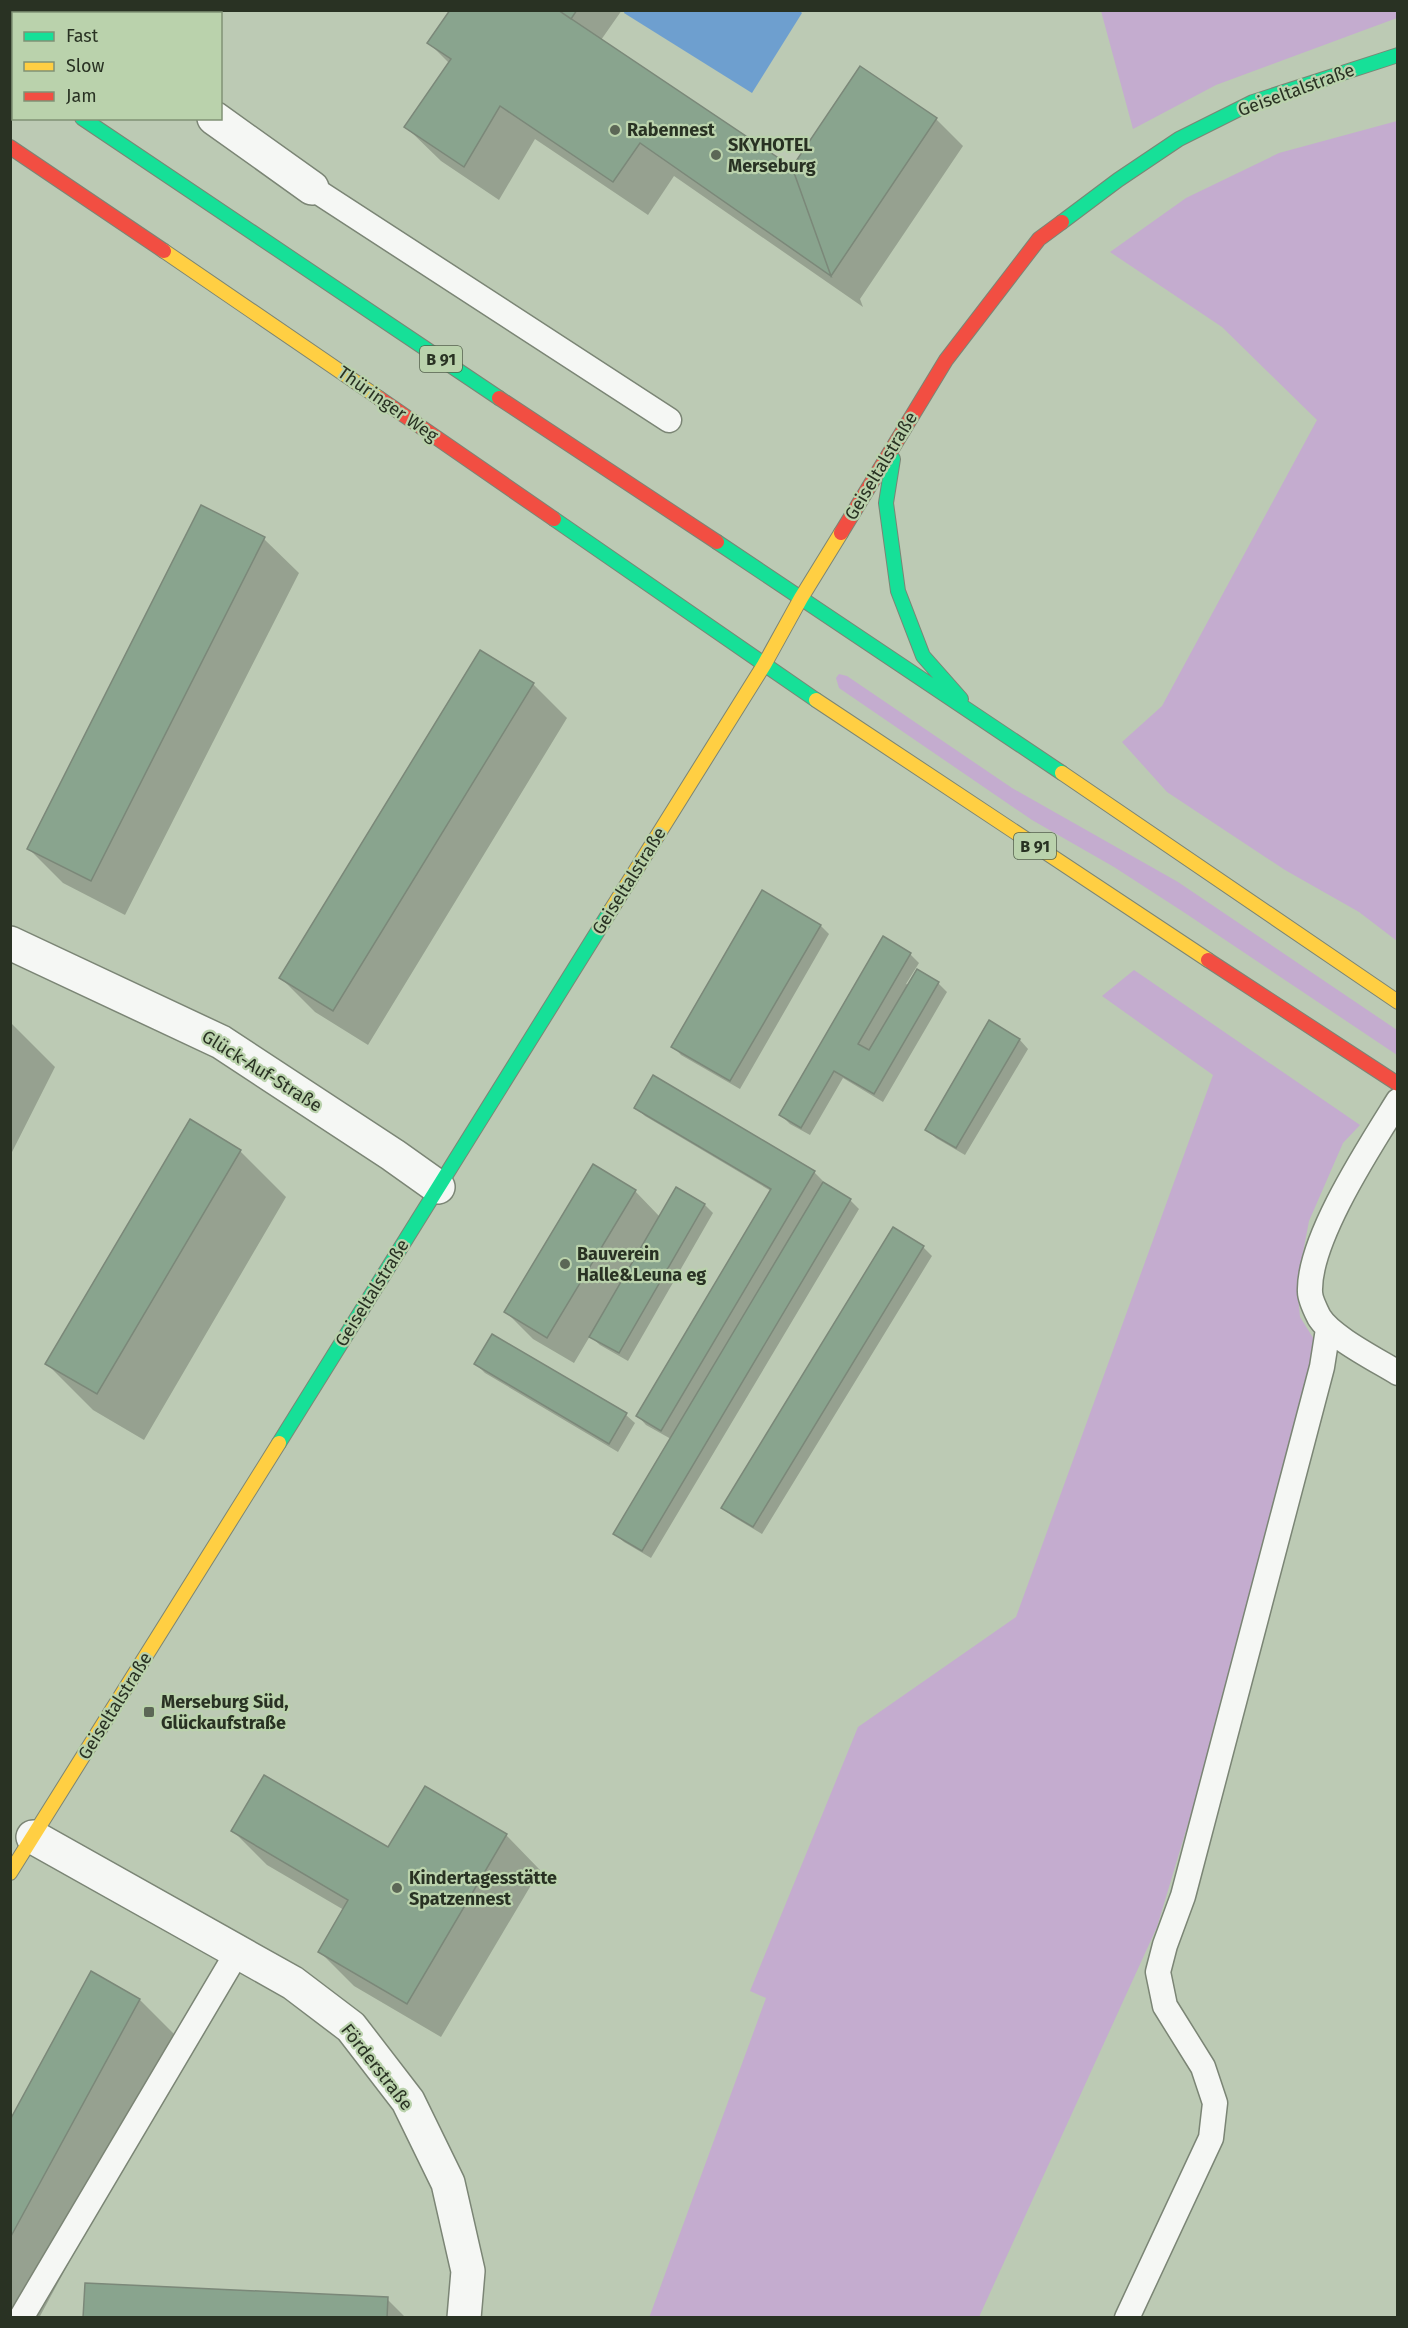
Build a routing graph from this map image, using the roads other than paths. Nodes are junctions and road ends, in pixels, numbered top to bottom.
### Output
1 (1398, 55) edge
2 (217, 120) edge
3 (98, 123) edge
4 (10, 147) edge
5 (312, 188) joint
6 (669, 420) dead end
7 (896, 441) junction
8 (801, 598) junction
9 (764, 665) junction
10 (974, 714) junction
11 (10, 943) edge
12 (1398, 1002) edge
13 (1398, 1084) edge
14 (1398, 1101) edge
15 (438, 1187) junction
16 (1328, 1329) junction
17 (1398, 1373) edge
18 (33, 1838) junction
19 (10, 1873) edge
20 (238, 1951) junction
21 (21, 2318) edge
22 (464, 2318) edge
23 (1127, 2318) edge

1 - 7 main road, Geiseltalstraße
2 - 5 street
3 - 8 main road, B 91
4 - 9 main road, Thüringer Weg / B 91
5 - 6 lane
7 - 8 main road, Geiseltalstraße
7 - 10 main road
8 - 9 main road, Geiseltalstraße
8 - 10 main road, B 91
9 - 13 main road, B 91
9 - 15 main road, Geiseltalstraße
10 - 12 main road, B 91
11 - 15 street, Glück-Auf-Straße
14 - 16 lane
15 - 18 main road, Geiseltalstraße
16 - 17 lane
16 - 23 lane
18 - 19 main road, Geiseltalstraße
18 - 20 street, Förderstraße
20 - 21 lane
20 - 22 street, Förderstraße

